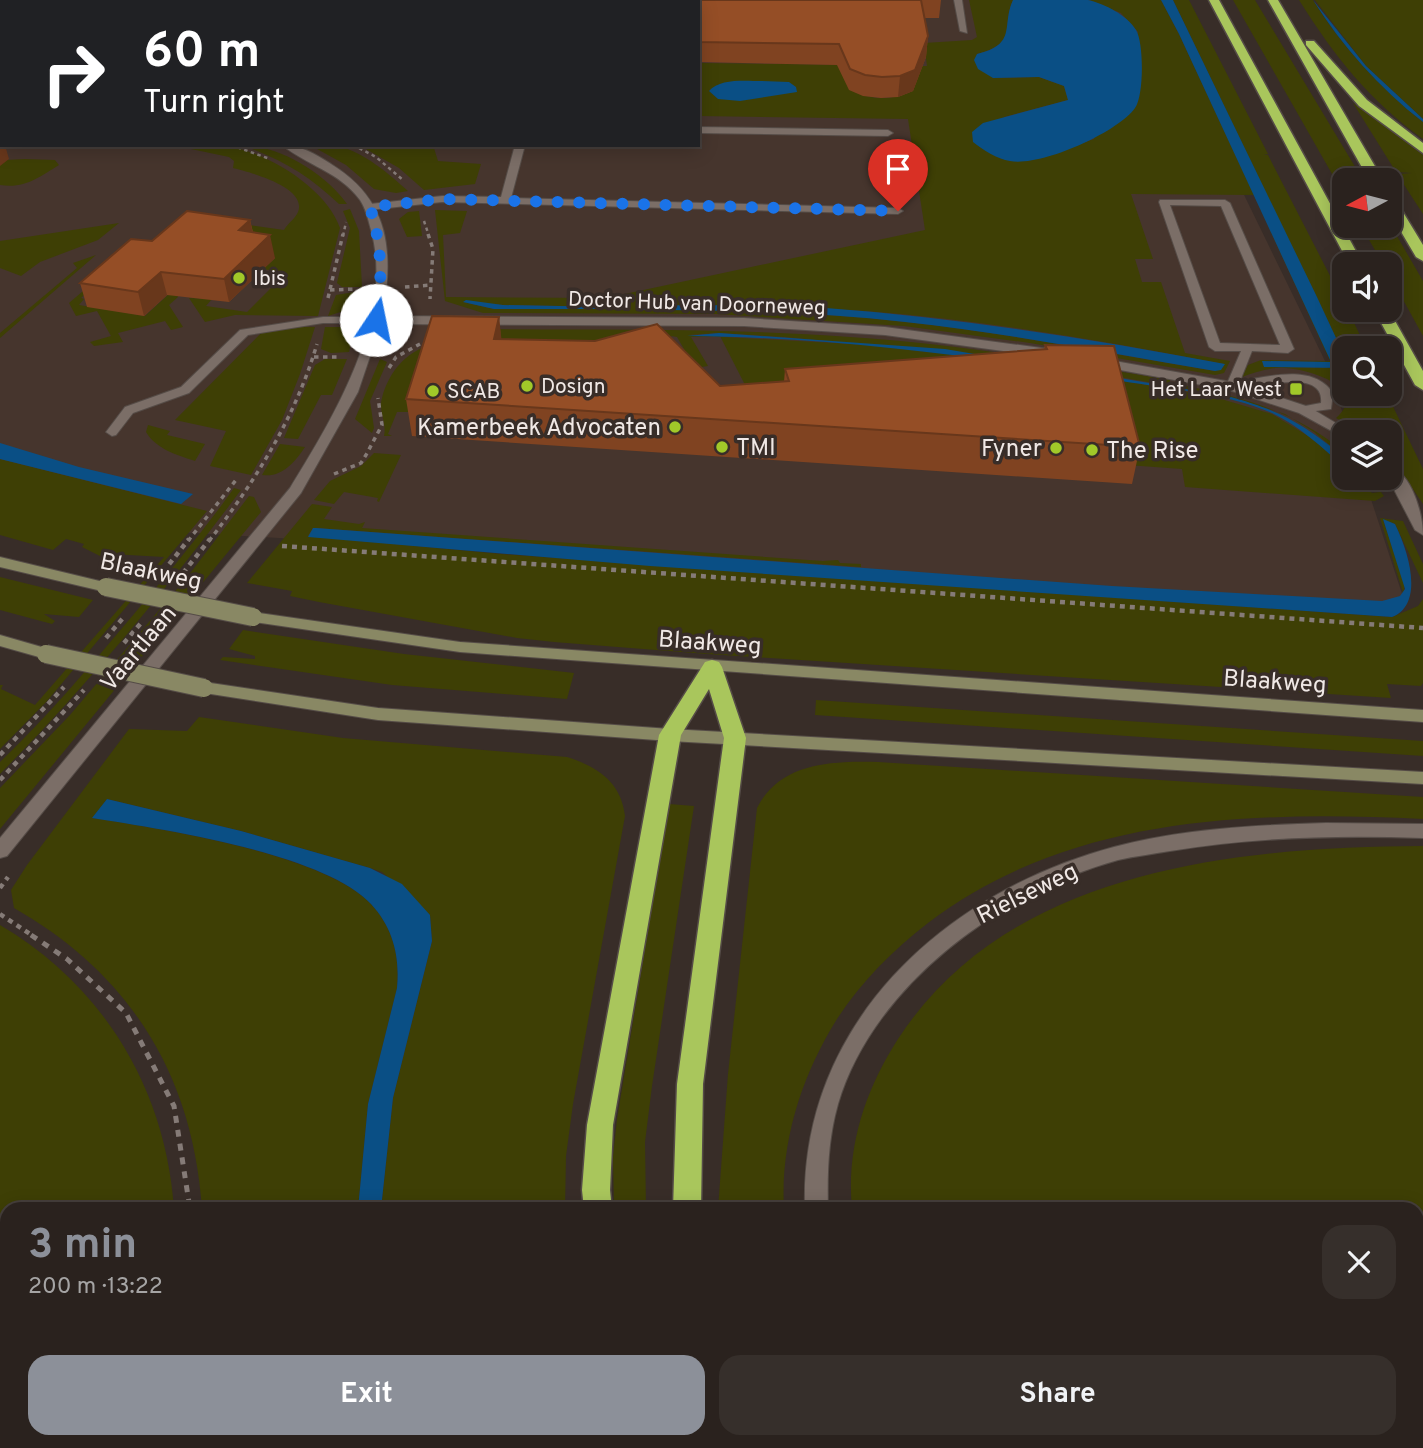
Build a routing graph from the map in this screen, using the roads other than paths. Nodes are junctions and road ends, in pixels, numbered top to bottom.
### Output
1 (958, 0) edge
2 (1214, 0) edge
3 (1273, 0) edge
4 (1284, 17) junction
5 (964, 31) dead end
6 (700, 130) edge
7 (888, 133) dead end
8 (291, 147) edge
9 (519, 147) edge
10 (1423, 149) edge
11 (1369, 168) edge
12 (505, 200) junction
13 (370, 207) junction
14 (898, 211) dead end
15 (1402, 222) edge
16 (1350, 252) edge
17 (1423, 257) edge
18 (376, 320) junction
19 (1388, 322) edge
20 (1248, 347) junction
21 (1423, 385) edge
22 (1232, 386) junction
23 (1304, 410) junction
24 (1332, 425) edge
25 (111, 432) dead end
26 (1402, 487) edge
27 (1423, 530) edge
28 (0, 562) edge
29 (0, 640) edge
30 (712, 667) junction
31 (1423, 716) edge
32 (670, 735) junction
33 (735, 738) junction
34 (1423, 778) edge
35 (1423, 831) edge
36 (0, 851) edge
37 (597, 1202) edge
38 (687, 1202) edge
39 (816, 1202) edge

1 - 5 lane
2 - 16 highway
3 - 4 highway
4 - 10 highway
4 - 11 highway
6 - 7 lane
8 - 13 street
9 - 12 lane
12 - 13 lane
12 - 14 lane
13 - 18 street
15 - 17 highway
18 - 22 street, Doctor Hub van Doorneweg
18 - 25 lane
18 - 36 street, Vaartlaan
19 - 21 highway
20 - 20 lane
20 - 22 lane
22 - 23 street, Doctor Hub van Doorneweg
22 - 23 lane, Doctor Hub van Doorneweg
23 - 24 street, Doctor Hub van Doorneweg
26 - 27 street
28 - 30 main road, Blaakweg, bridge
29 - 32 main road, bridge
30 - 31 main road, Blaakweg
30 - 32 highway
30 - 33 highway
32 - 33 main road
32 - 37 highway
33 - 34 main road
33 - 38 highway
35 - 39 street, Rielseweg

